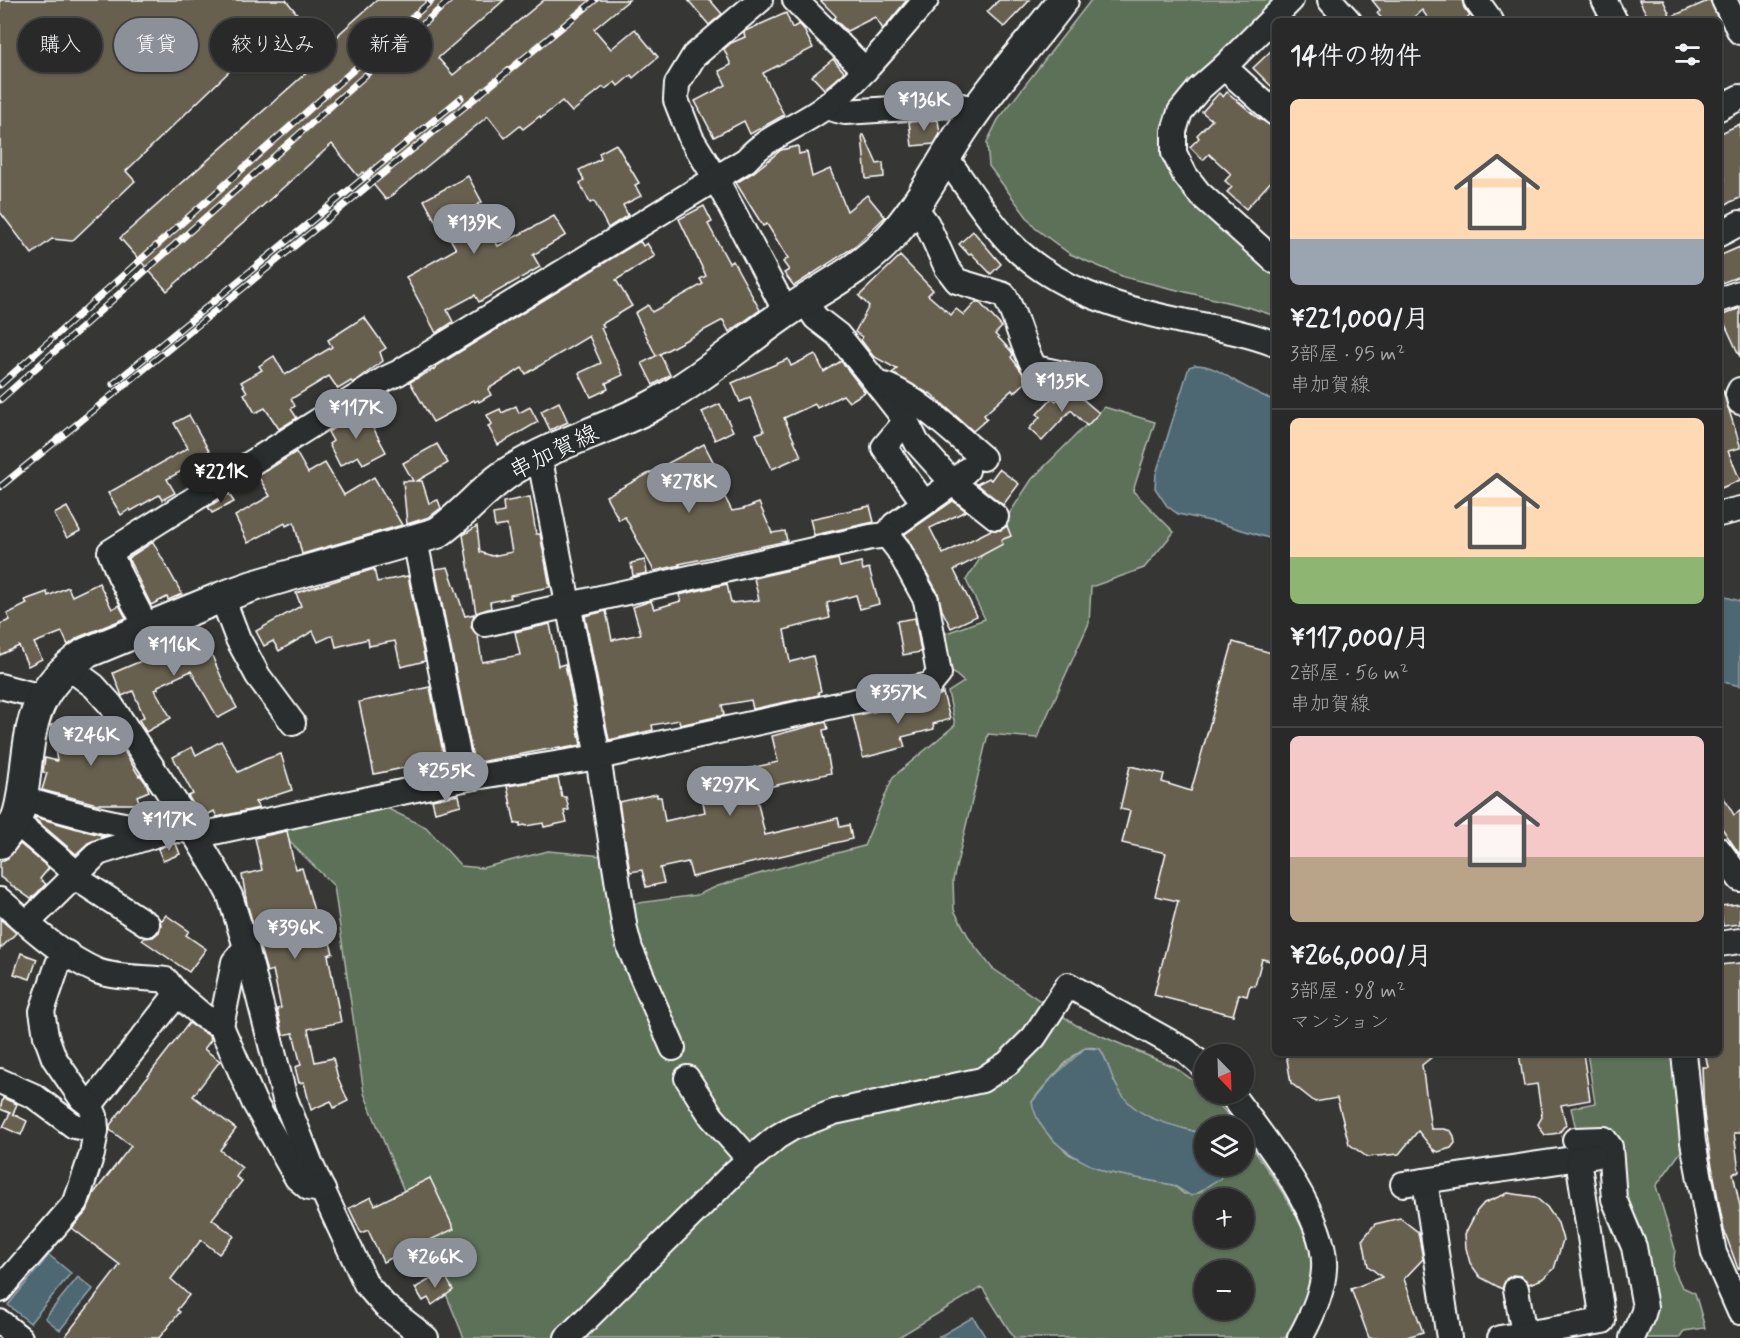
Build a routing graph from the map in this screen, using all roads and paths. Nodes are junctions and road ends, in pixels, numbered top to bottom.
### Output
1 (760, 0) edge
2 (795, 0) edge
3 (926, 0) edge
4 (1063, 0) edge
5 (1291, 0) edge
6 (1330, 0) edge
7 (1476, 0) edge
8 (1604, 0) edge
9 (1724, 0) edge
10 (1273, 18) edge
11 (1346, 18) edge
12 (1489, 18) edge
13 (1613, 18) edge
14 (1272, 19) edge
15 (1740, 32) edge
16 (1224, 67) junction
17 (865, 70) junction
18 (1740, 97) edge
19 (1722, 106) edge
20 (825, 107) junction
21 (977, 109) junction
22 (1272, 110) edge
23 (946, 158) junction
24 (715, 177) junction
25 (914, 206) junction
26 (1740, 223) edge
27 (1722, 232) edge
28 (1272, 258) edge
29 (1740, 293) edge
30 (1722, 299) edge
31 (795, 307) junction
32 (1272, 343) edge
33 (1087, 379) dead end
34 (876, 382) junction
35 (1740, 390) edge
36 (1740, 402) edge
37 (906, 421) junction
38 (539, 455) junction
39 (967, 470) junction
40 (924, 503) junction
41 (1740, 509) edge
42 (1722, 513) edge
43 (996, 517) dead end
44 (887, 535) junction
45 (415, 540) junction
46 (222, 597) junction
47 (568, 606) junction
48 (484, 624) dead end
49 (147, 628) junction
50 (67, 666) junction
51 (0, 686) edge
52 (42, 697) junction
53 (293, 723) dead end
54 (598, 757) junction
55 (464, 778) junction
56 (12, 821) edge
57 (164, 831) junction
58 (193, 833) junction
59 (1722, 854) edge
60 (75, 875) junction
61 (1740, 879) edge
62 (0, 900) edge
63 (27, 923) junction
64 (147, 924) dead end
65 (1740, 941) edge
66 (1722, 944) edge
67 (246, 947) junction
68 (67, 953) junction
69 (177, 994) junction
70 (221, 1026) junction
71 (673, 1048) dead end
72 (1684, 1056) edge
73 (1194, 1058) edge
74 (687, 1078) dead end
75 (0, 1081) edge
76 (1238, 1104) edge
77 (90, 1105) junction
78 (96, 1130) junction
79 (1584, 1151) junction
80 (749, 1159) junction
81 (323, 1190) junction
82 (1516, 1289) dead end
83 (0, 1290) edge
84 (1740, 1312) edge
85 (0, 1322) edge
86 (1524, 1334) junction
87 (20, 1338) edge
88 (426, 1338) edge
89 (567, 1338) edge
90 (1300, 1338) edge
91 (1449, 1338) edge
92 (1500, 1338) edge
93 (1632, 1338) edge

1 - 24 street
2 - 17 street
3 - 17 street
4 - 21 main road, 串加賀線
5 - 10 street
6 - 11 street
7 - 12 street
8 - 13 street
9 - 15 street
14 - 16 street
16 - 22 street
16 - 28 street
17 - 20 street
18 - 19 street
20 - 21 street
20 - 24 street
21 - 23 main road, 串加賀線
23 - 25 main road, 串加賀線
23 - 32 street
24 - 31 street
24 - 49 street
25 - 31 main road, 串加賀線
25 - 33 street
26 - 27 street
29 - 30 street
31 - 34 street
31 - 38 main road, 串加賀線
34 - 37 street
34 - 39 street
35 - 36 street
37 - 39 street
37 - 40 street
38 - 45 main road, 串加賀線
38 - 47 street
39 - 40 street
39 - 43 street
40 - 44 street
41 - 42 street
44 - 47 street
44 - 54 street
45 - 46 main road, 串加賀線
45 - 55 street
46 - 49 main road, 串加賀線
46 - 53 street
47 - 48 street
47 - 54 street
49 - 50 main road, 串加賀線
50 - 52 main road, 串加賀線
50 - 58 street
51 - 52 street
52 - 56 main road, 串加賀線
54 - 55 street
54 - 71 street
55 - 58 street
56 - 57 street
56 - 60 street
57 - 58 street
57 - 60 street
58 - 67 street
59 - 61 street
60 - 63 street
60 - 64 street
62 - 63 street
63 - 68 street
65 - 66 street
67 - 70 street
67 - 81 street
68 - 69 street
68 - 77 street
69 - 70 street
69 - 77 street
70 - 81 street
72 - 84 street
73 - 80 street
74 - 80 street
75 - 78 street
76 - 90 street
77 - 78 street
78 - 83 street
79 - 86 street
79 - 91 street
79 - 93 street
80 - 89 street
81 - 88 street
82 - 86 street
85 - 87 street
86 - 92 street

